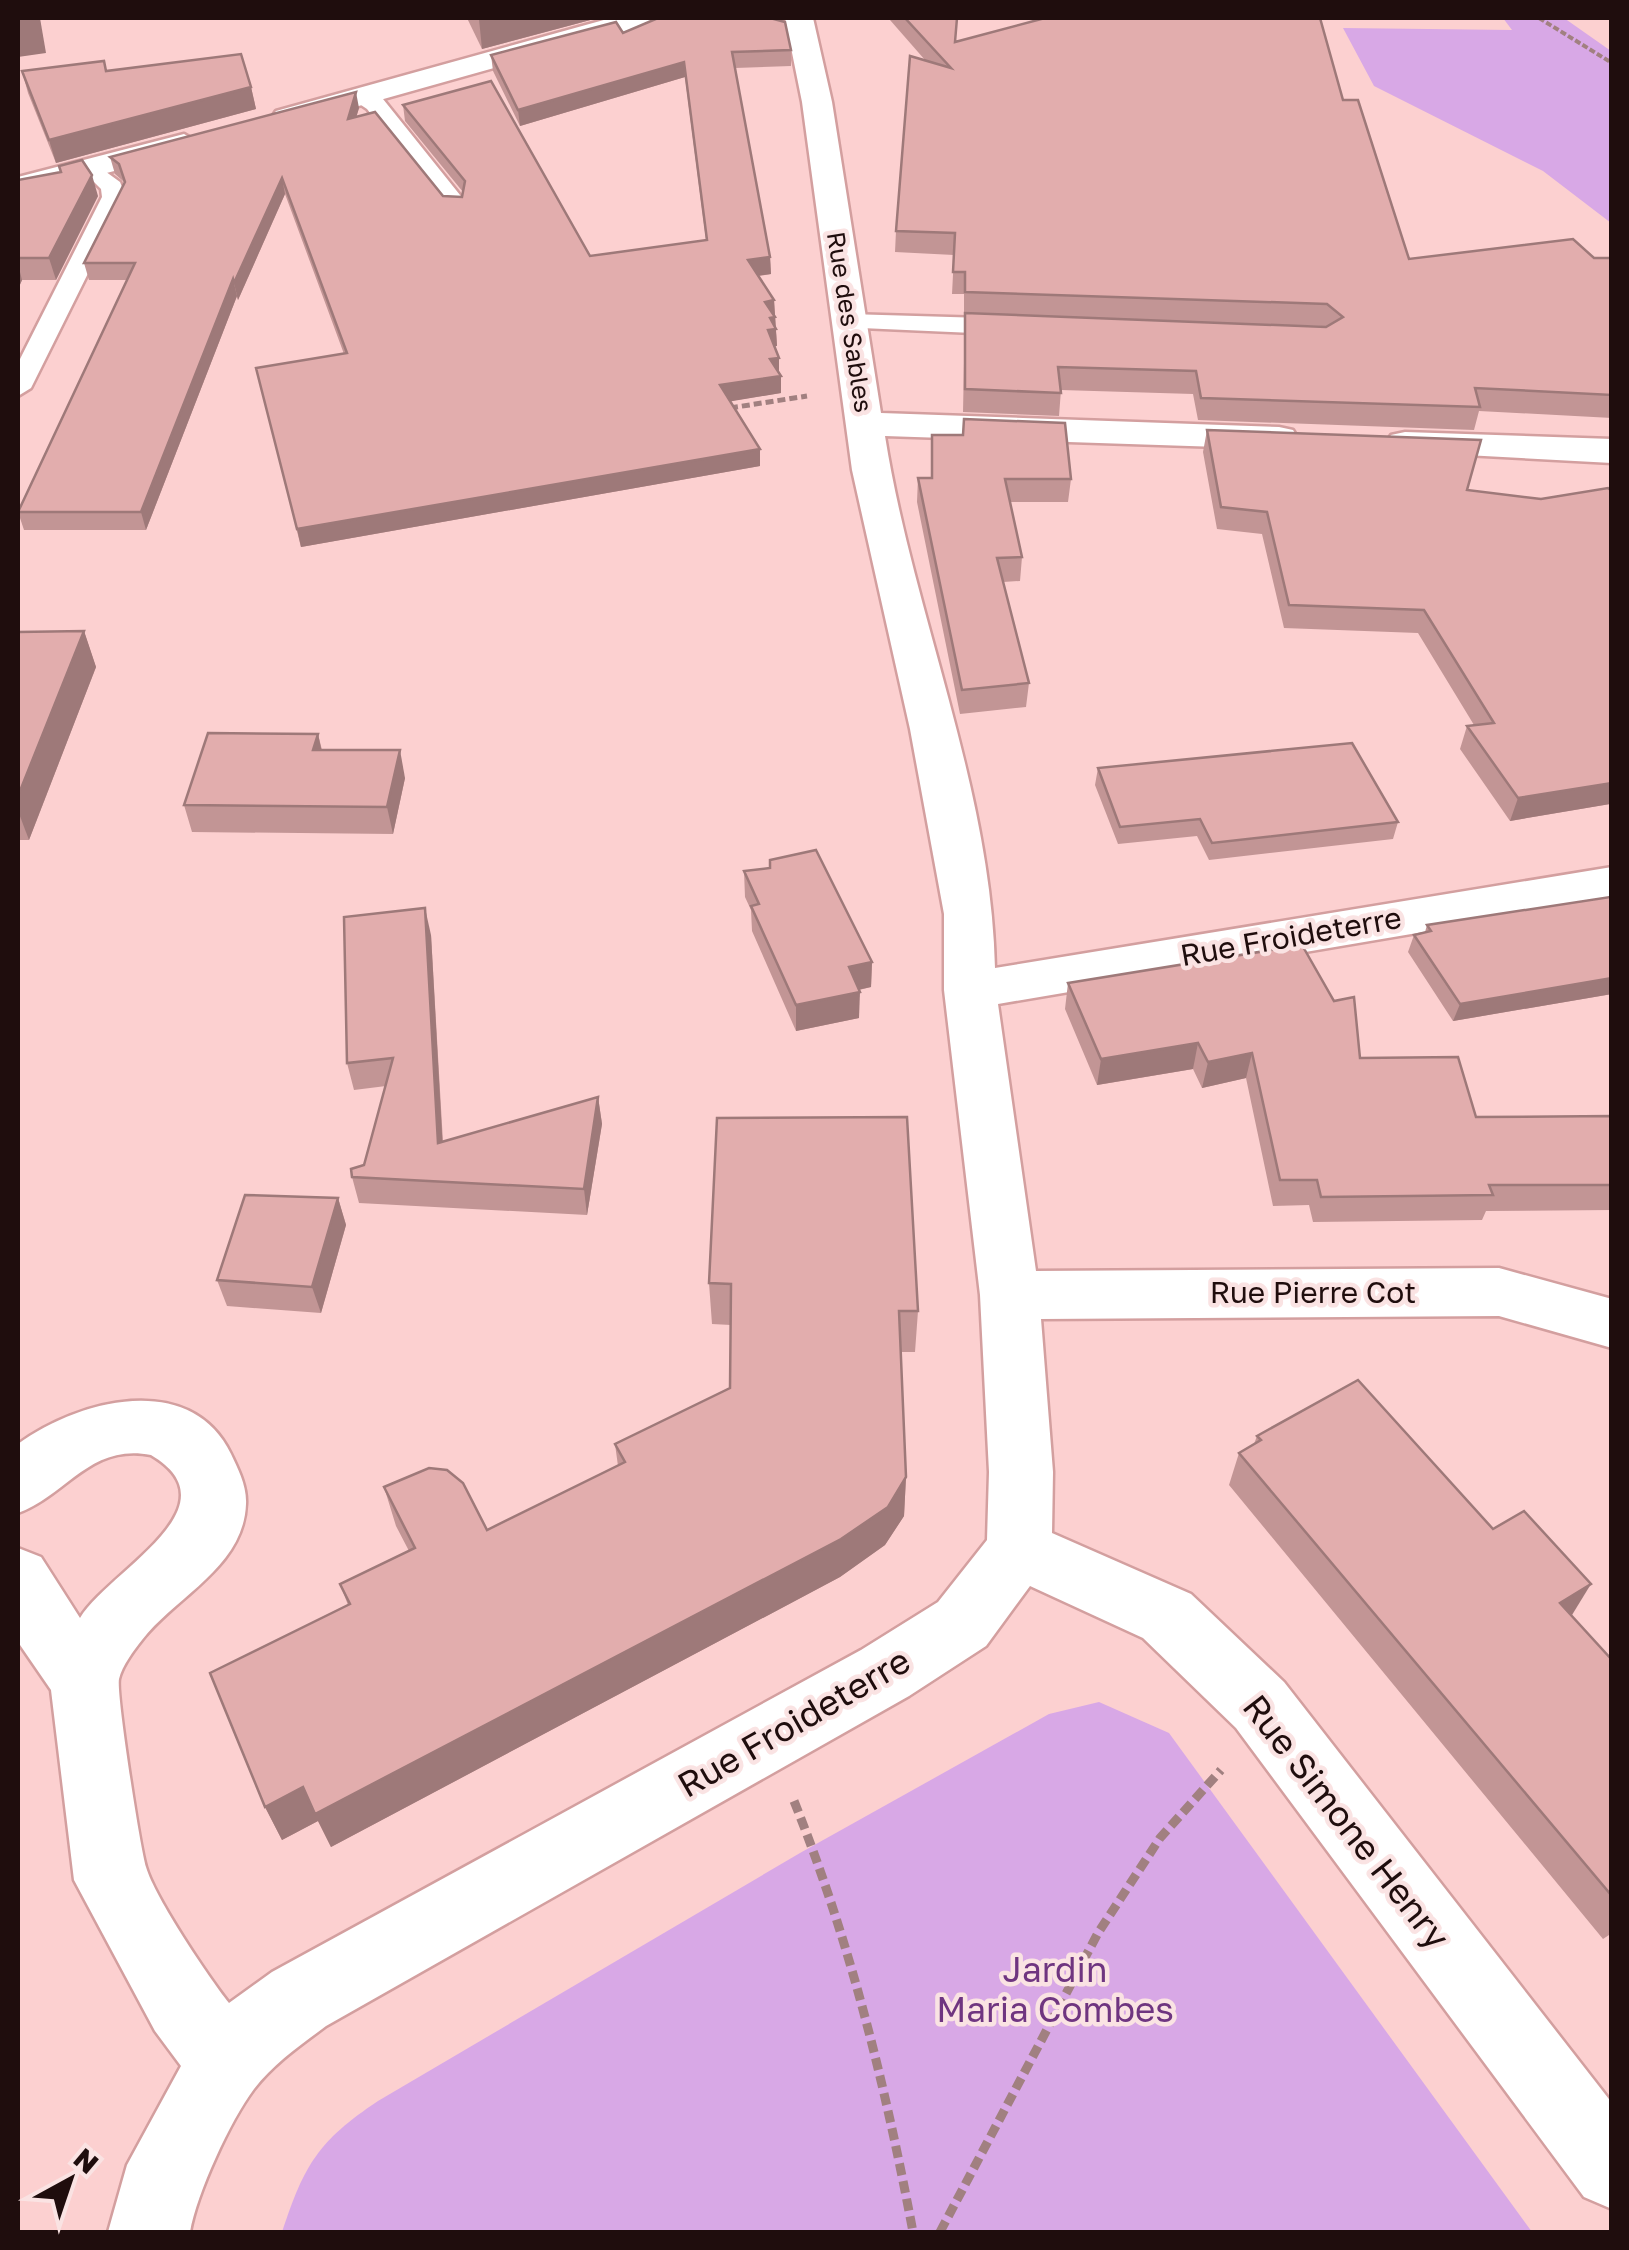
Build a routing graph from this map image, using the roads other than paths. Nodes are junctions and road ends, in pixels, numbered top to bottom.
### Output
1 (640, 18) edge
2 (800, 18) edge
3 (363, 96) junction
4 (251, 126) edge
5 (215, 135) edge
6 (90, 168) junction
7 (18, 187) edge
8 (456, 205) edge
9 (848, 322) junction
10 (1051, 328) edge
11 (18, 388) edge
12 (841, 410) junction
13 (1317, 439) edge
14 (1376, 442) edge
15 (1612, 450) edge
16 (1612, 883) edge
17 (970, 990) junction
18 (1010, 1295) junction
19 (1612, 1324) edge
20 (18, 1485) edge
21 (1019, 1548) junction
22 (18, 1578) edge
23 (84, 1680) junction
24 (226, 2062) junction
25 (1612, 2170) edge
26 (149, 2232) edge

1 - 3 street
2 - 9 street, Rue des Sables
3 - 4 street
3 - 8 lane
5 - 6 street
6 - 7 street
6 - 11 lane
9 - 10 lane
9 - 12 street, Rue des Sables
12 - 13 street, Rue des Sables
12 - 17 street
14 - 15 street
16 - 17 street, Rue Froideterre
17 - 18 street
18 - 19 street, Rue Pierre Cot
18 - 21 street
20 - 23 street
21 - 24 street, Rue Froideterre
21 - 25 street, Rue Simone Henry
22 - 23 street
23 - 24 street
24 - 26 street, Rue Froideterre

